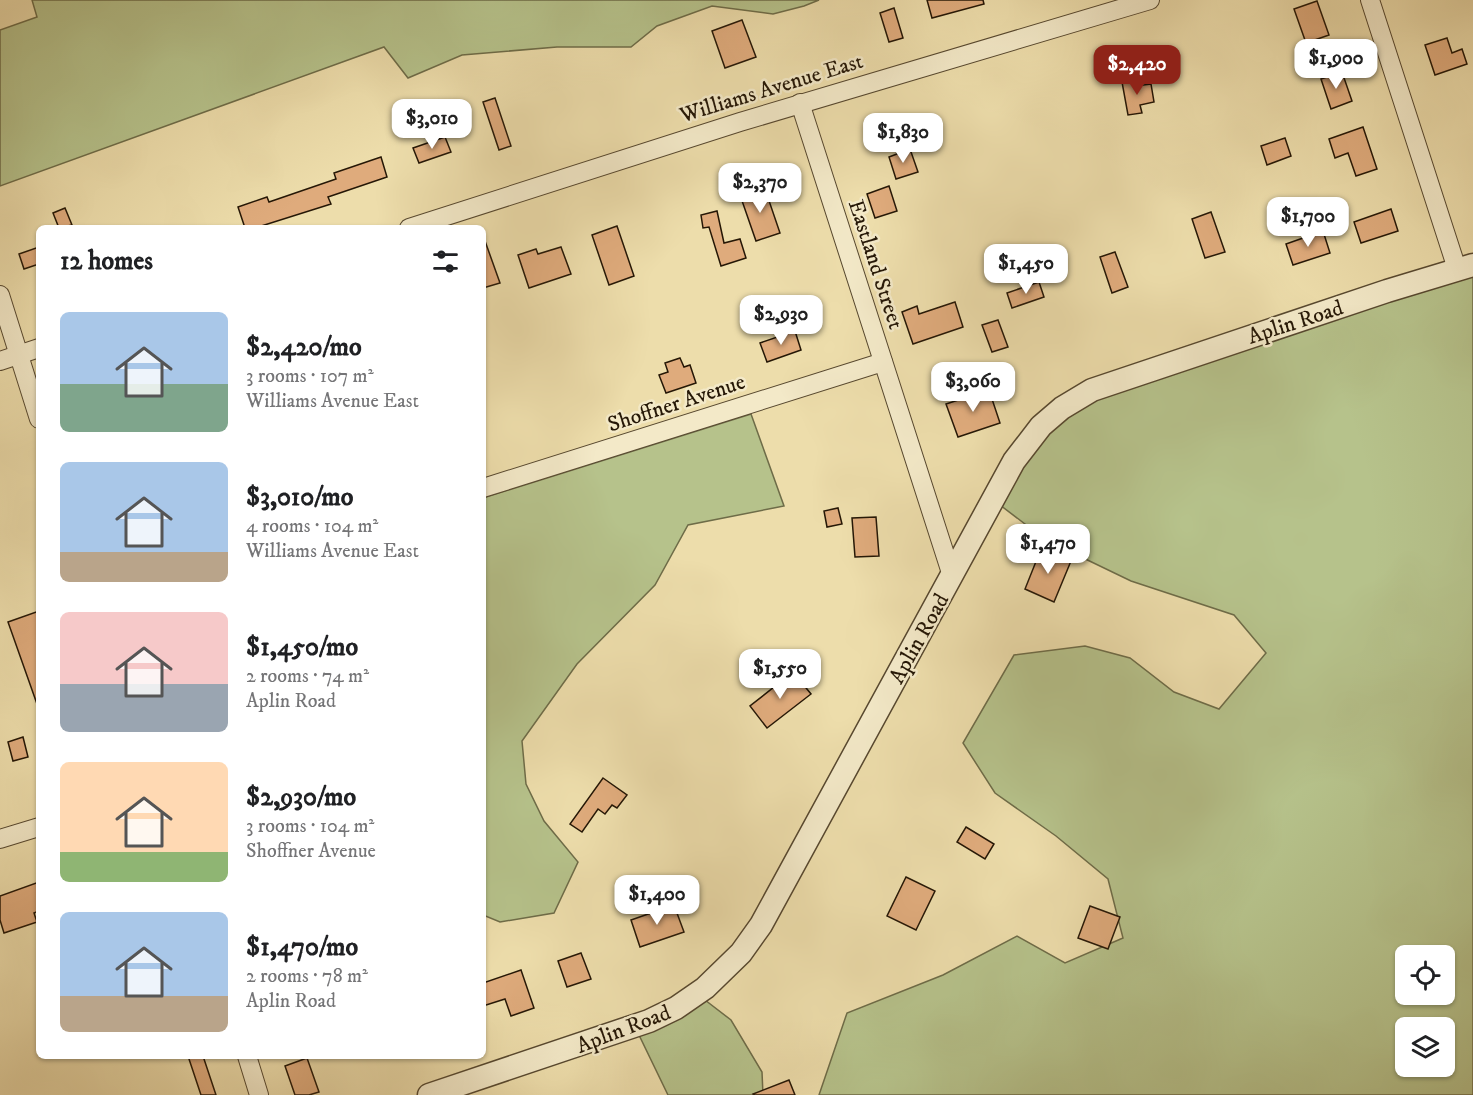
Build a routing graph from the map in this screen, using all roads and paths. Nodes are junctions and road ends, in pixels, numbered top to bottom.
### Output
1 (1150, 0) edge
2 (1370, 0) edge
3 (800, 103) junction
4 (418, 225) edge
5 (1465, 267) edge
6 (0, 295) edge
7 (36, 349) edge
8 (18, 355) junction
9 (0, 361) edge
10 (883, 362) junction
11 (36, 410) edge
12 (486, 487) edge
13 (952, 576) junction
14 (36, 828) edge
15 (0, 839) edge
16 (248, 1059) edge
17 (259, 1095) edge
18 (429, 1095) edge

1 - 3 street, Williams Avenue East
2 - 5 street
3 - 4 street, Williams Avenue East
3 - 10 street, Eastland Street
5 - 13 street, Aplin Road
6 - 8 street
7 - 8 street
8 - 9 street
8 - 11 street
10 - 12 street, Shoffner Avenue
10 - 13 street, Eastland Street
13 - 18 street, Aplin Road
14 - 15 street
16 - 17 street

